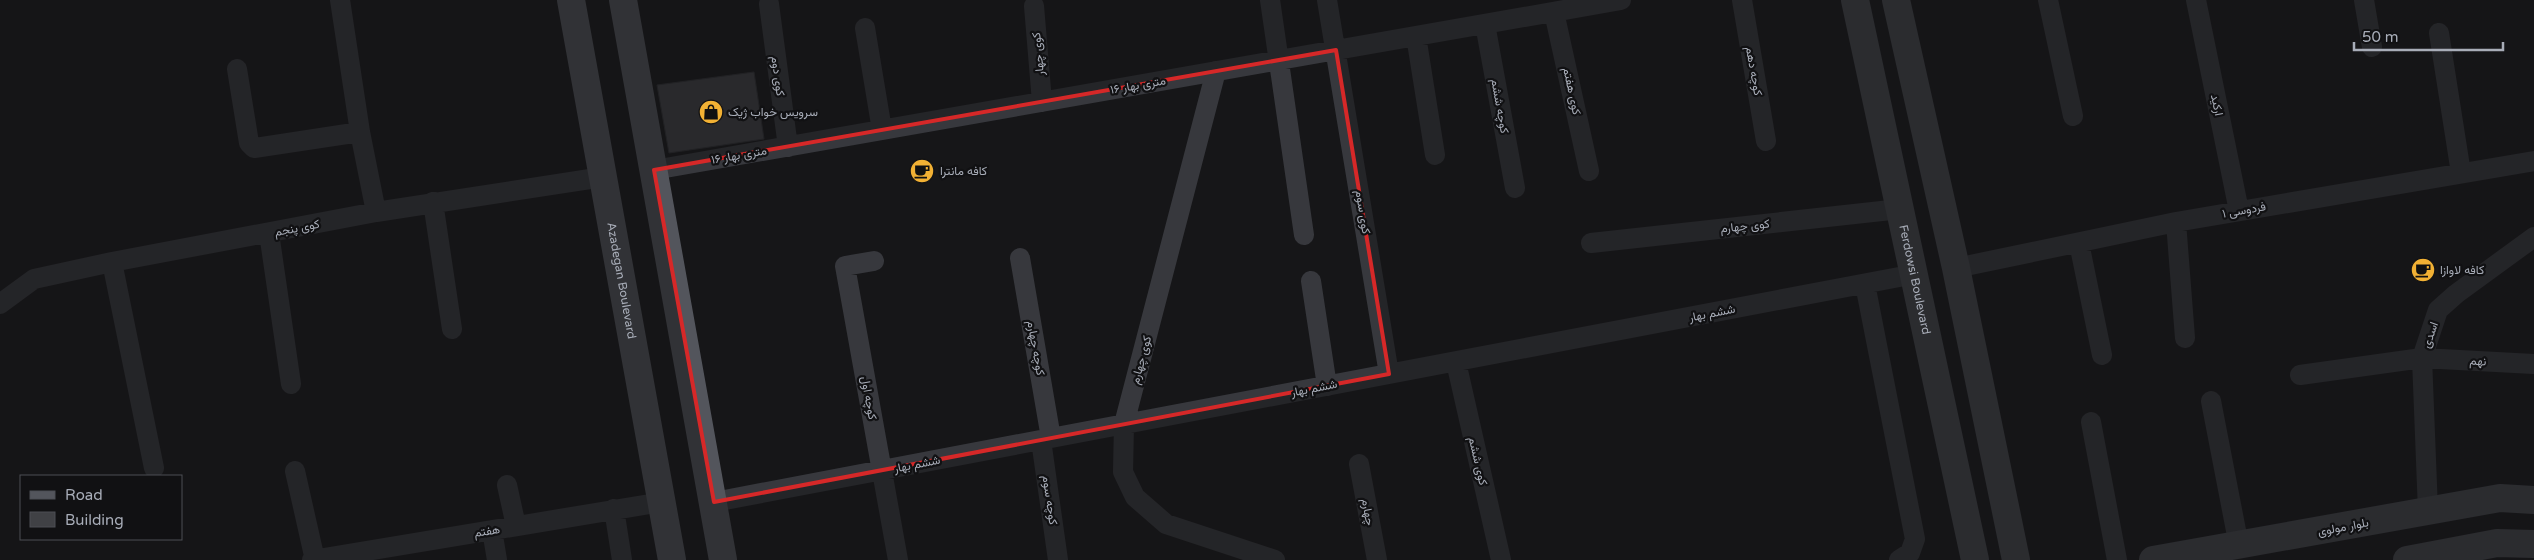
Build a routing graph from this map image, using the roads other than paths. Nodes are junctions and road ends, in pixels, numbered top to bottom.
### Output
1 (340, 0) edge
2 (571, 0) edge
3 (624, 0) edge
4 (636, 0) edge
5 (1270, 0) edge
6 (1327, 0) edge
7 (1621, 0) edge
8 (1742, 0) edge
9 (1855, 0) edge
10 (1896, 0) edge
11 (2048, 0) edge
12 (2196, 0) edge
13 (2364, 0) edge
14 (769, 4) dead end
15 (1034, 6) dead end
16 (1547, 8) edge
17 (1485, 24) junction
18 (865, 28) dead end
19 (2439, 33) dead end
20 (1416, 36) junction
21 (2372, 47) dead end
22 (1336, 50) junction
23 (1280, 59) junction
24 (237, 69) dead end
25 (1216, 71) junction
26 (1042, 102) junction
27 (2073, 116) dead end
28 (882, 130) junction
29 (360, 132) junction
30 (1766, 141) dead end
31 (788, 147) junction
32 (1435, 155) dead end
33 (2534, 161) edge
34 (660, 169) junction
35 (1589, 171) dead end
36 (2462, 173) junction
37 (603, 177) junction
38 (1515, 188) dead end
39 (433, 202) junction
40 (1900, 208) junction
41 (2239, 211) junction
42 (376, 212) junction
43 (2176, 222) junction
44 (269, 233) junction
45 (1304, 236) dead end
46 (2534, 238) edge
47 (1591, 243) dead end
48 (2079, 243) junction
49 (1020, 258) dead end
50 (874, 261) dead end
51 (112, 262) junction
52 (1956, 268) junction
53 (1916, 274) junction
54 (1310, 281) dead end
55 (1865, 284) junction
56 (0, 304) edge
57 (452, 328) dead end
58 (2185, 338) dead end
59 (2102, 355) dead end
60 (2422, 358) junction
61 (1456, 362) junction
62 (2534, 364) edge
63 (1389, 374) junction
64 (2300, 375) dead end
65 (291, 384) dead end
66 (1327, 386) junction
67 (2211, 401) dead end
68 (2091, 422) dead end
69 (1124, 424) junction
70 (1046, 439) junction
71 (1359, 464) dead end
72 (154, 468) dead end
73 (882, 470) junction
74 (295, 471) dead end
75 (507, 486) dead end
76 (2534, 500) edge
77 (662, 502) junction
78 (714, 502) junction
79 (614, 510) junction
80 (2428, 511) junction
81 (516, 526) junction
82 (492, 530) junction
83 (2534, 544) edge
84 (2239, 546) junction
85 (2498, 552) edge
86 (1237, 553) edge
87 (317, 560) edge
88 (497, 560) edge
89 (622, 560) edge
90 (672, 560) edge
91 (723, 560) edge
92 (898, 560) edge
93 (1058, 560) edge
94 (1275, 560) edge
95 (1377, 560) edge
96 (1501, 560) edge
97 (1899, 560) edge
98 (1975, 560) edge
99 (2016, 560) edge
100 (2117, 560) edge
101 (2153, 560) edge
102 (2407, 560) edge

1 - 29 street
2 - 37 main road, Azadegan Boulevard
3 - 34 main road
4 - 34 street
5 - 23 street
6 - 22 street, کوی سوم
7 - 16 street, ۱۶ متری بهار
8 - 30 street, کوچه دهم
9 - 40 main road, Ferdowsi Boulevard
10 - 52 main road
11 - 27 street
12 - 41 street, ارکید
13 - 21 street
14 - 31 street, کوی دوم
15 - 26 street, کوی چهار
16 - 17 street, ۱۶ متری بهار
16 - 35 street, کوی هفتم
17 - 20 street, ۱۶ متری بهار
17 - 38 street, کوچه ششم
18 - 28 street
19 - 36 street
20 - 22 street, ۱۶ متری بهار
20 - 32 street
22 - 23 street, ۱۶ متری بهار
22 - 63 street, کوی سوم
23 - 25 street, ۱۶ متری بهار
23 - 45 street
24 - 29 street
25 - 26 street, ۱۶ متری بهار
25 - 69 street, کوی چهارم
26 - 28 street, ۱۶ متری بهار
28 - 31 street, ۱۶ متری بهار
29 - 42 street
31 - 34 street, ۱۶ متری بهار
33 - 36 street, فردوسی ۱
34 - 78 main road
36 - 41 street, فردوسی ۱
37 - 39 street, کوی پنجم
37 - 77 main road, Azadegan Boulevard
39 - 42 street, کوی پنجم
39 - 57 street
40 - 47 street, کوی چهارم
40 - 53 main road, Ferdowsi Boulevard
41 - 43 street, فردوسی ۱
42 - 44 street, کوی پنجم
43 - 48 street, فردوسی ۱
43 - 58 street
44 - 51 street, کوی پنجم
44 - 65 street
46 - 60 street, اسدی
48 - 52 street, فردوسی ۱
48 - 59 street
49 - 70 street, کوچه چهارم
50 - 73 street, کوچه اول
51 - 56 street, کوی پنجم
51 - 72 street
52 - 99 main road
53 - 55 street, ششم بهار
53 - 98 main road, Ferdowsi Boulevard
54 - 66 street
55 - 61 street, ششم بهار
55 - 97 street
60 - 62 street, نهم
60 - 64 street, نهم
60 - 80 street, اسدی
61 - 63 street, ششم بهار
61 - 96 street, کوی ششم
63 - 66 street, ششم بهار
66 - 69 street, ششم بهار
67 - 84 street
68 - 100 street
69 - 70 street, ششم بهار
69 - 86 street, کوی چهارم
70 - 73 street, ششم بهار
70 - 93 street, کوچه سوم
71 - 95 street, چهارم
73 - 78 street, ششم بهار
73 - 92 street, کوچه اول
74 - 87 street
75 - 81 street
76 - 80 main road, بلوار مولوی
77 - 79 street, هفتم
77 - 90 main road, Azadegan Boulevard
78 - 91 main road
79 - 81 street, هفتم
79 - 89 street
80 - 84 main road, بلوار مولوی
81 - 82 street, هفتم
82 - 87 street, هفتم
82 - 88 street
83 - 85 main road
84 - 101 main road, بلوار مولوی
85 - 102 main road
86 - 94 street, کوی چهارم

